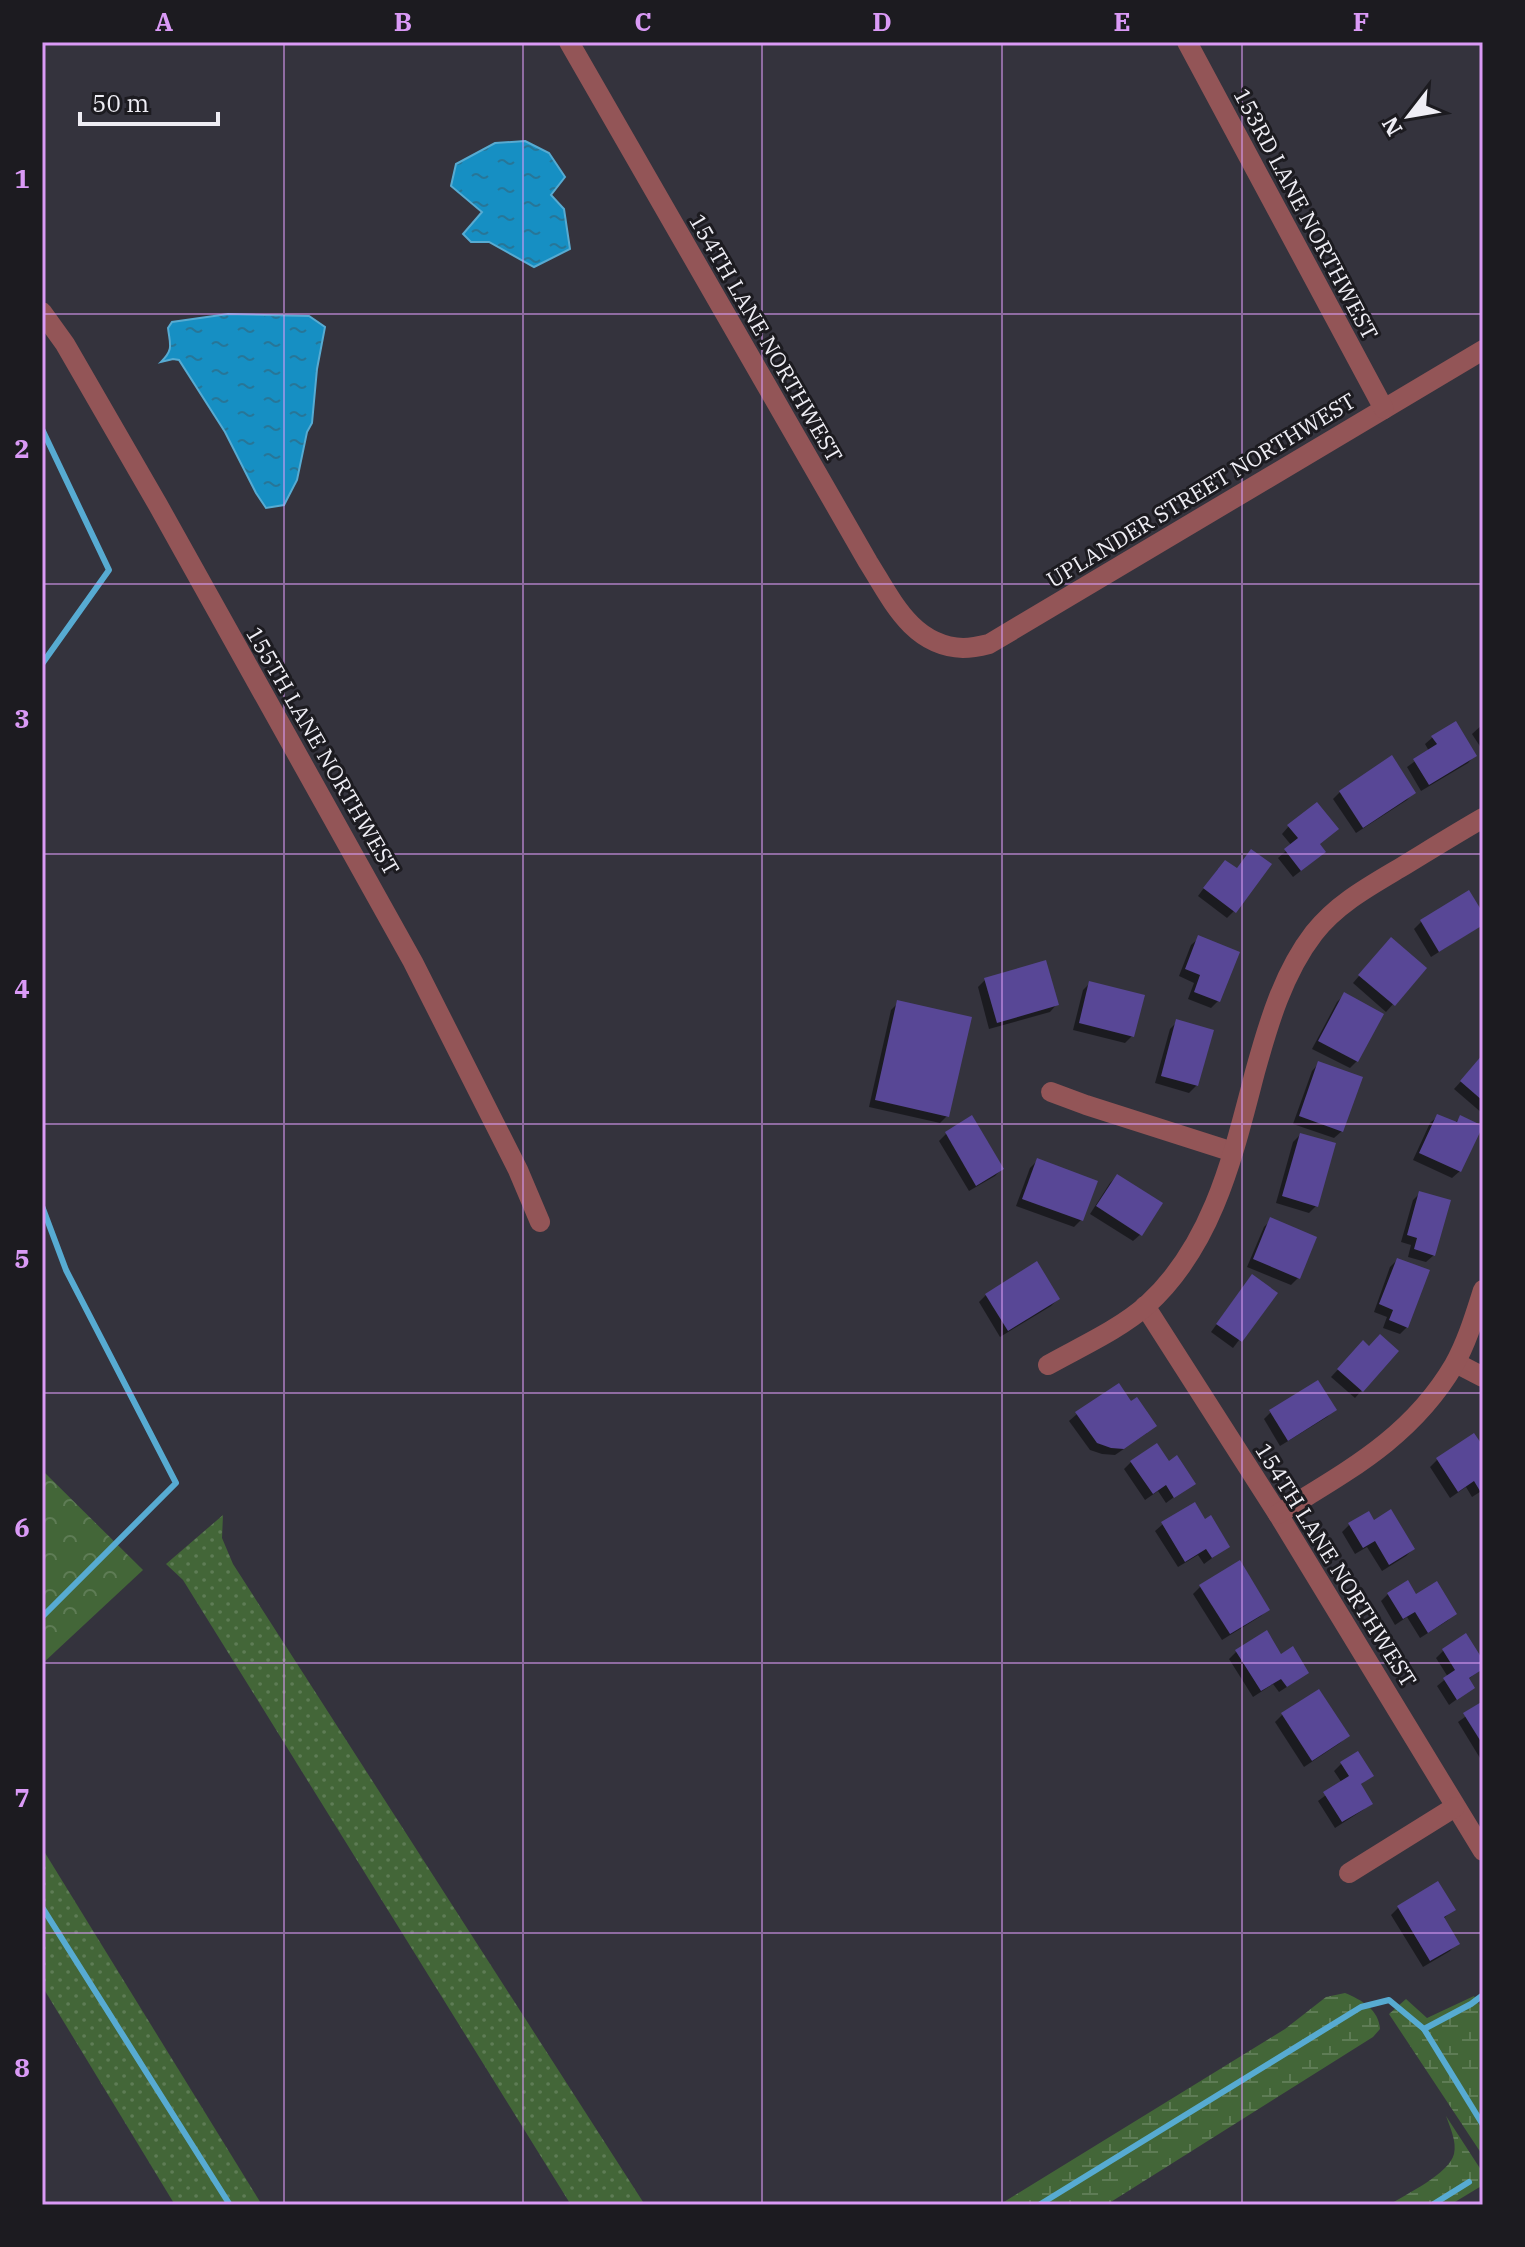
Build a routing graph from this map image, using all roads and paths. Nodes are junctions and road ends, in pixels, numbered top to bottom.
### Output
1 (569, 42) edge
2 (1187, 42) edge
3 (43, 313) edge
4 (1483, 350) edge
5 (1384, 409) junction
6 (938, 643) joint
7 (1483, 818) edge
8 (1051, 1092) dead end
9 (1233, 1152) junction
10 (540, 1222) dead end
11 (1483, 1290) edge
12 (1145, 1306) junction
13 (1456, 1363) junction
14 (1048, 1365) dead end
15 (1483, 1377) edge
16 (1278, 1514) junction
17 (1455, 1807) junction
18 (1483, 1851) edge
19 (1349, 1873) dead end

1 - 6 street, 154TH LANE NORTHWEST
2 - 5 street, 153RD LANE NORTHWEST
3 - 10 street, 155TH LANE NORTHWEST
4 - 5 street, UPLANDER STREET NORTHWEST
5 - 6 street, UPLANDER STREET NORTHWEST
7 - 9 street
8 - 9 street
9 - 12 street
11 - 13 street
12 - 14 street
12 - 16 street, 154TH LANE NORTHWEST
13 - 15 street
13 - 16 street
16 - 17 street, 154TH LANE NORTHWEST
17 - 18 street, 154TH LANE NORTHWEST
17 - 19 street

